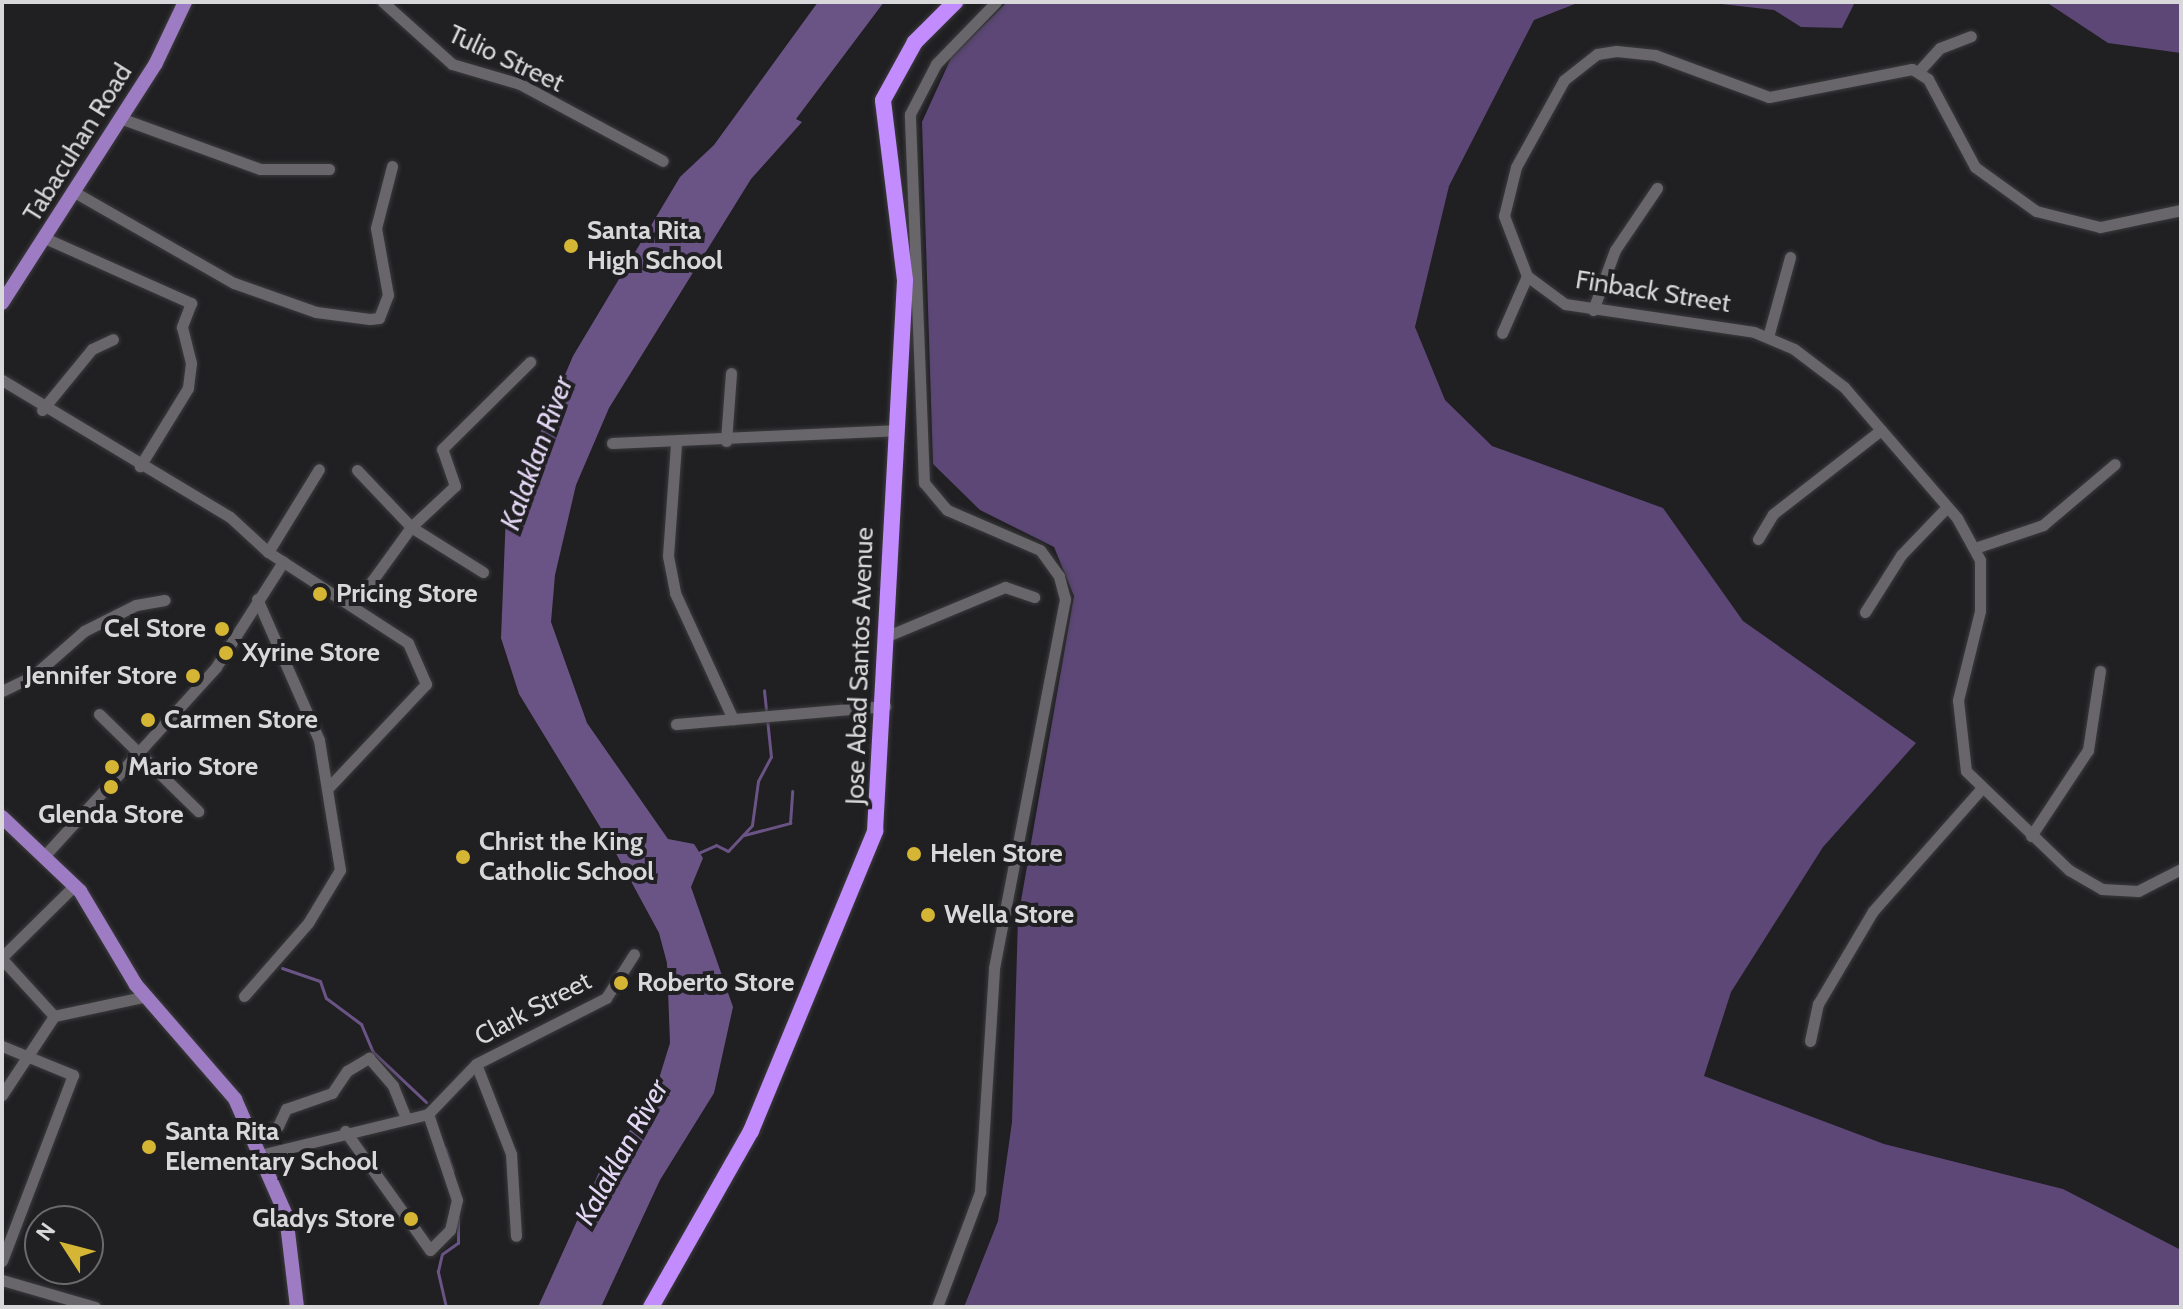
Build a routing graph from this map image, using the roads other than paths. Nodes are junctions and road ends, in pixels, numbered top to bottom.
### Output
1 (185, 2) edge
2 (383, 2) edge
3 (955, 2) edge
4 (996, 2) edge
5 (1971, 36) dead end
6 (1919, 71) junction
7 (120, 118) junction
8 (663, 161) dead end
9 (392, 166) dead end
10 (329, 169) dead end
11 (1657, 188) dead end
12 (76, 193) junction
13 (2181, 210) edge
14 (47, 239) junction
15 (1790, 257) dead end
16 (1527, 276) junction
17 (2, 303) edge
18 (1593, 310) junction
19 (1502, 333) dead end
20 (1768, 337) junction
21 (113, 339) dead end
22 (530, 362) dead end
23 (731, 373) dead end
24 (2, 380) edge
25 (42, 410) junction
26 (895, 430) junction
27 (1881, 430) junction
28 (726, 441) junction
29 (612, 443) dead end
30 (676, 444) junction
31 (2115, 464) dead end
32 (140, 466) junction
33 (319, 469) dead end
34 (357, 470) dead end
35 (1947, 507) junction
36 (411, 527) junction
37 (1758, 539) dead end
38 (1975, 548) junction
39 (268, 552) junction
40 (283, 562) junction
41 (483, 572) dead end
42 (1034, 597) dead end
43 (257, 599) junction
44 (165, 600) dead end
45 (356, 603) junction
46 (1865, 612) dead end
47 (885, 637) junction
48 (2100, 671) dead end
49 (2, 691) edge
50 (885, 706) junction
51 (99, 714) dead end
52 (733, 719) junction
53 (676, 724) dead end
54 (138, 749) junction
55 (329, 787) junction
56 (1981, 789) junction
57 (198, 811) dead end
58 (2, 817) edge
59 (2031, 836) junction
60 (47, 853) junction
61 (2181, 869) edge
62 (75, 885) junction
63 (634, 954) dead end
64 (2, 958) edge
65 (147, 996) junction
66 (244, 996) dead end
67 (54, 1016) junction
68 (1810, 1041) dead end
69 (2, 1046) edge
70 (29, 1053) junction
71 (476, 1064) junction
72 (2, 1095) edge
73 (428, 1114) junction
74 (406, 1118) junction
75 (345, 1131) junction
76 (257, 1137) junction
77 (264, 1154) junction
78 (516, 1236) dead end
79 (2, 1261) edge
80 (2, 1280) edge
81 (95, 1307) edge
82 (297, 1307) edge
83 (651, 1307) edge
84 (937, 1307) edge

1 - 7 main road, Tabacuhan Road
2 - 8 street, Tulio Street
3 - 26 highway, Jose Abad Santos Avenue
4 - 84 street
5 - 6 street
6 - 13 street
6 - 16 street, Finback Street
7 - 10 street
7 - 12 main road, Tabacuhan Road
9 - 12 street
11 - 18 street
12 - 14 main road, Tabacuhan Road
14 - 17 main road, Tabacuhan Road
14 - 32 street
15 - 20 street
16 - 18 street, Finback Street
16 - 19 street
18 - 20 street, Finback Street
20 - 27 street, Finback Street
21 - 25 street
22 - 36 street
23 - 28 street
24 - 25 street
25 - 32 street
26 - 28 street
26 - 47 highway, Jose Abad Santos Avenue
27 - 35 street, Finback Street
27 - 37 street
28 - 30 street
29 - 30 street
30 - 52 street
31 - 38 street
32 - 39 street
33 - 39 street
34 - 36 street
35 - 38 street, Finback Street
35 - 46 street
36 - 41 street
36 - 45 street
38 - 56 street, Finback Street
39 - 40 street
40 - 43 street
40 - 45 street
42 - 47 street
43 - 54 street
43 - 55 street
44 - 49 street
45 - 55 street
47 - 50 highway, Jose Abad Santos Avenue
48 - 59 street
50 - 52 street
50 - 83 highway, Jose Abad Santos Avenue
51 - 54 street
52 - 53 street
54 - 57 street
54 - 60 street
55 - 66 street
56 - 59 street, Finback Street
56 - 68 street
58 - 60 main road
59 - 61 street, Finback Street
60 - 62 main road
62 - 64 street
62 - 65 main road
63 - 71 street, Clark Street
64 - 67 street
65 - 67 street
65 - 76 main road
67 - 70 street
69 - 70 street
70 - 72 street
70 - 79 street
71 - 73 street, Clark Street
71 - 78 street
73 - 74 street
73 - 75 street
74 - 75 street
74 - 76 street
75 - 77 street
76 - 77 main road
77 - 82 main road
80 - 81 street

